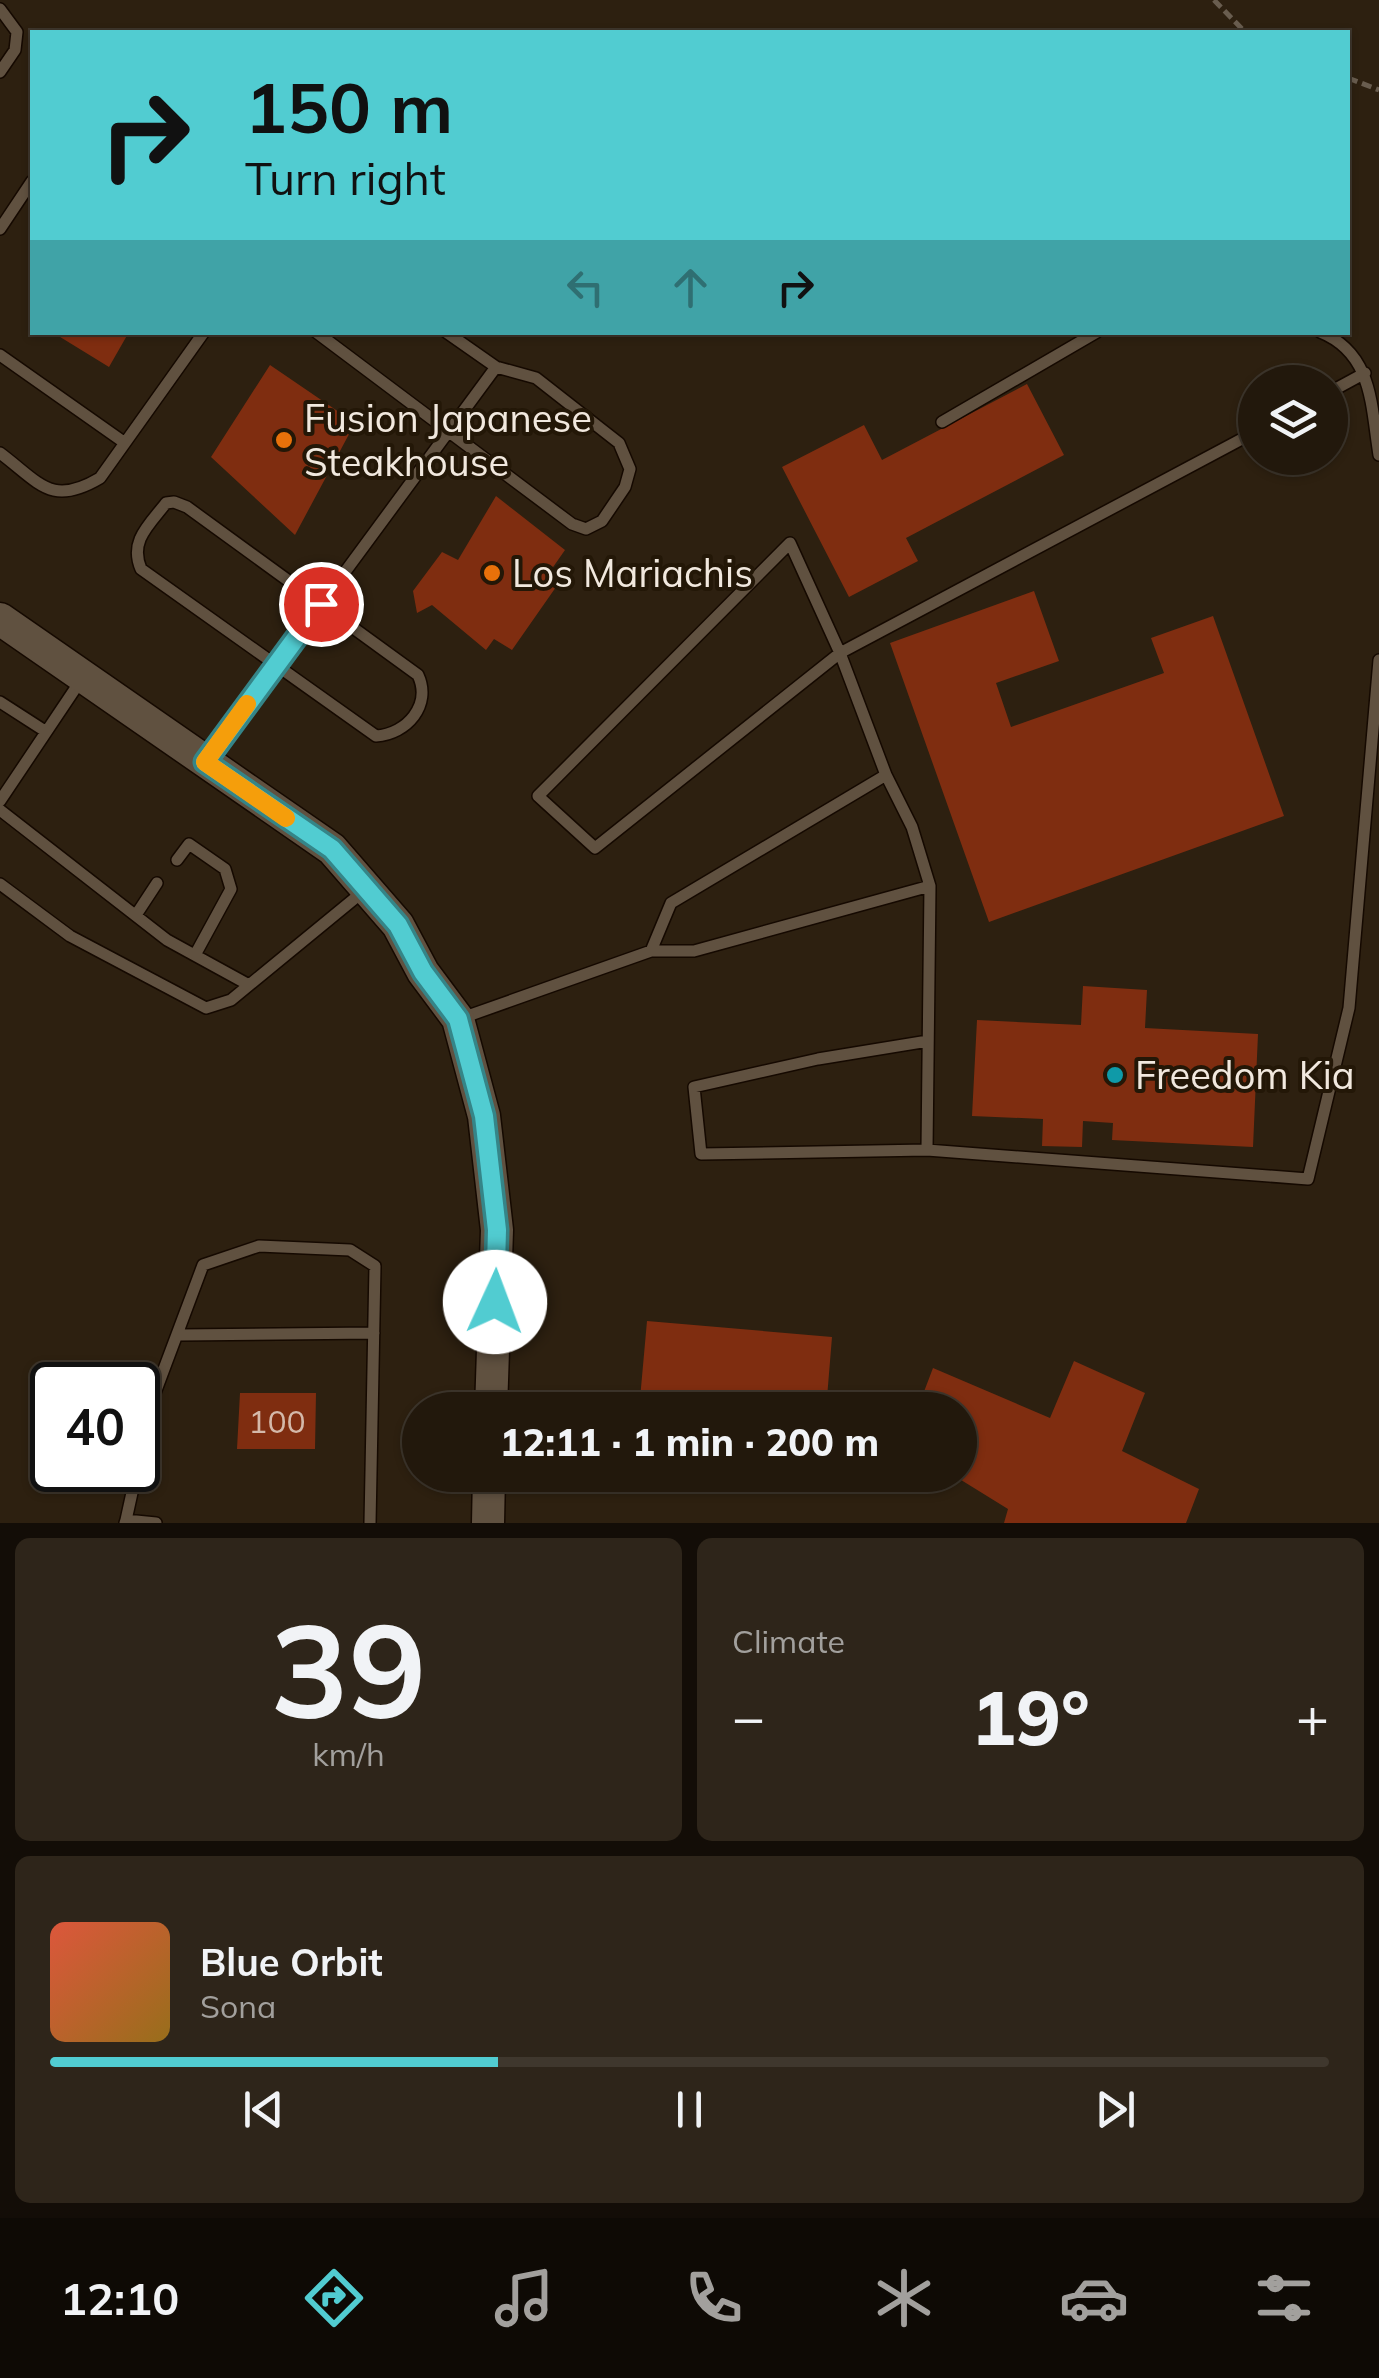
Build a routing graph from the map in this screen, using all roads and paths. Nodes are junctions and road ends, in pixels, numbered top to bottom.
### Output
1 (1214, 0) edge
2 (0, 9) edge
3 (1243, 30) edge
4 (0, 72) edge
5 (1350, 79) edge
6 (1379, 90) edge
7 (30, 184) edge
8 (0, 230) edge
9 (202, 335) edge
10 (320, 335) edge
11 (450, 335) edge
12 (1092, 335) edge
13 (1327, 335) edge
14 (0, 355) edge
15 (496, 367) junction
16 (1366, 373) junction
17 (1348, 382) edge
18 (942, 422) dead end
19 (450, 430) junction
20 (1238, 441) edge
21 (125, 442) junction
22 (0, 452) edge
23 (1379, 455) edge
24 (321, 604) junction
25 (0, 619) edge
26 (840, 653) junction
27 (1379, 660) edge
28 (276, 665) junction
29 (83, 677) junction
30 (0, 702) edge
31 (45, 731) junction
32 (205, 762) junction
33 (886, 775) junction
34 (0, 801) edge
35 (0, 810) edge
36 (177, 860) dead end
37 (0, 884) edge
38 (158, 884) dead end
39 (930, 886) junction
40 (366, 889) junction
41 (136, 915) junction
42 (651, 950) junction
43 (195, 955) junction
44 (249, 985) junction
45 (458, 1019) junction
46 (928, 1041) junction
47 (926, 1150) junction
48 (374, 1333) junction
49 (179, 1335) junction
50 (160, 1381) edge
51 (492, 1392) edge
52 (132, 1492) edge
53 (489, 1492) edge
54 (126, 1522) edge
55 (156, 1523) edge
56 (370, 1523) edge
57 (488, 1523) edge

1 - 3 path
2 - 4 lane
5 - 6 path
7 - 8 lane
9 - 21 lane
10 - 19 lane
11 - 15 lane
12 - 18 lane
13 - 16 lane
14 - 21 lane
15 - 19 lane
15 - 19 lane
16 - 17 lane
16 - 23 lane
19 - 24 lane
20 - 26 lane
21 - 22 lane
24 - 28 lane
24 - 28 lane
24 - 28 lane
25 - 29 street
26 - 26 lane
26 - 33 lane
27 - 47 lane
28 - 32 lane
29 - 31 lane
29 - 32 street
30 - 31 lane
31 - 34 lane
32 - 40 street
33 - 39 lane
33 - 42 lane
35 - 41 lane
36 - 43 lane
37 - 44 lane
38 - 41 lane
39 - 42 lane
39 - 46 lane
40 - 44 lane
40 - 45 street
41 - 43 lane
42 - 45 lane
43 - 44 lane
45 - 51 street
46 - 47 lane
46 - 47 lane
48 - 49 lane
48 - 49 lane
48 - 56 lane
49 - 50 lane
52 - 54 lane
53 - 57 street
54 - 55 lane

